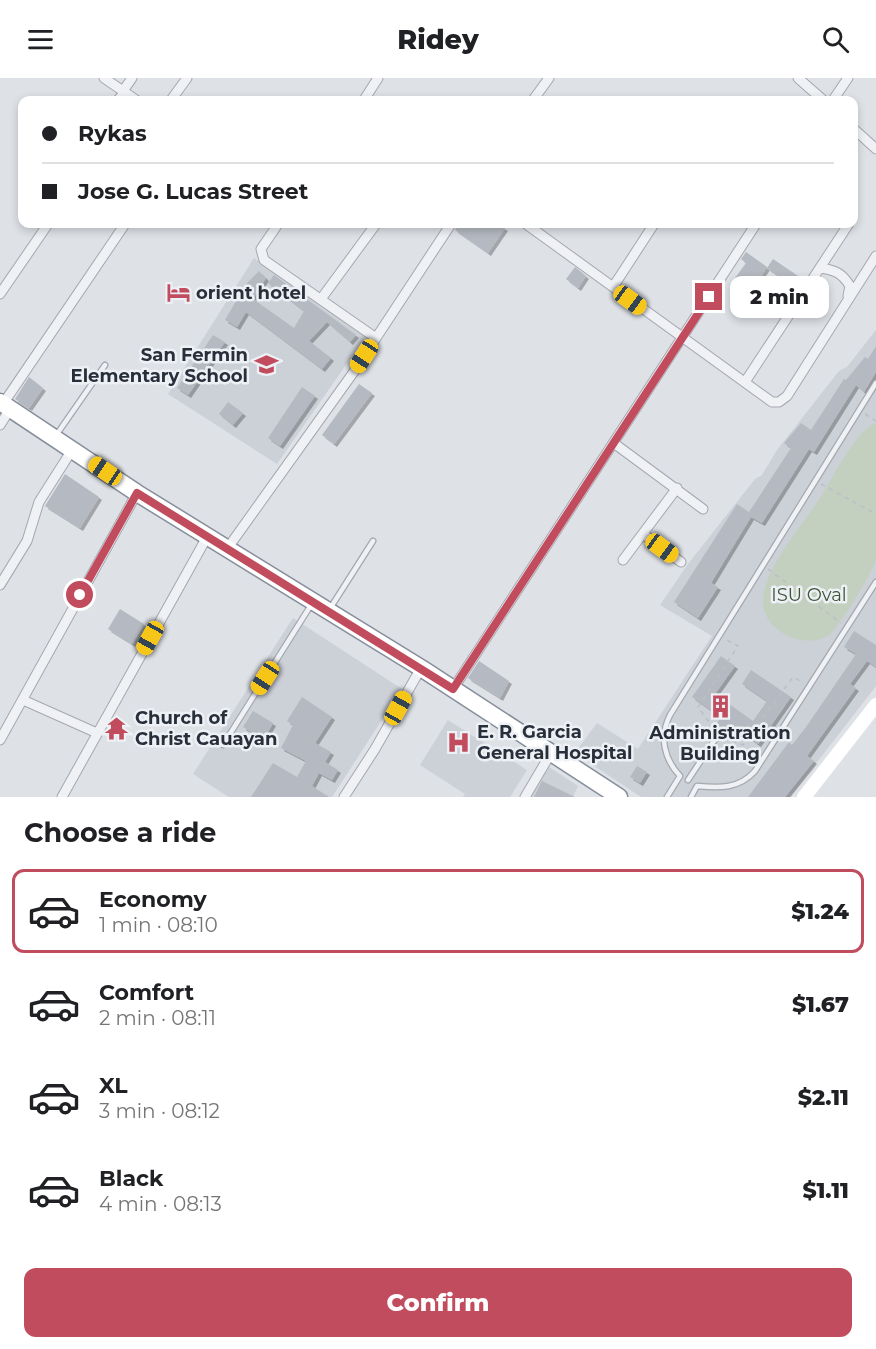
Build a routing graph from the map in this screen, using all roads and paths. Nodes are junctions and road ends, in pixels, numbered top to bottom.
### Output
1 (104, 78) edge
2 (132, 78) edge
3 (187, 78) edge
4 (378, 78) edge
5 (549, 78) edge
6 (798, 78) edge
7 (848, 78) edge
8 (123, 91) junction
9 (119, 96) edge
10 (130, 96) edge
11 (174, 96) edge
12 (367, 96) edge
13 (536, 96) edge
14 (818, 96) edge
15 (836, 96) edge
16 (858, 133) edge
17 (876, 149) edge
18 (45, 228) edge
19 (122, 228) edge
20 (276, 228) edge
21 (373, 228) edge
22 (448, 228) edge
23 (532, 228) edge
24 (651, 228) edge
25 (753, 228) edge
26 (846, 228) edge
27 (876, 256) edge
28 (820, 268) junction
29 (613, 287) junction
30 (0, 294) edge
31 (321, 299) junction
32 (848, 299) junction
33 (682, 337) junction
34 (376, 338) junction
35 (105, 365) dead end
36 (745, 382) junction
37 (876, 383) edge
38 (4, 405) edge
39 (859, 411) junction
40 (876, 421) edge
41 (0, 425) edge
42 (54, 438) junction
43 (615, 444) junction
44 (72, 450) junction
45 (815, 481) junction
46 (677, 488) junction
47 (137, 493) junction
48 (703, 509) dead end
49 (876, 514) edge
50 (643, 534) junction
51 (207, 537) junction
52 (373, 541) dead end
53 (227, 549) junction
54 (624, 560) dead end
55 (681, 562) dead end
56 (762, 564) junction
57 (876, 582) edge
58 (0, 585) edge
59 (313, 603) junction
60 (328, 613) junction
61 (847, 628) junction
62 (718, 635) junction
63 (421, 668) junction
64 (809, 687) junction
65 (453, 689) junction
66 (23, 700) junction
67 (876, 705) edge
68 (97, 733) junction
69 (718, 735) junction
70 (0, 740) edge
71 (223, 745) dead end
72 (551, 753) junction
73 (680, 776) junction
74 (688, 780) junction
75 (697, 786) junction
76 (62, 797) edge
77 (344, 797) edge
78 (525, 797) edge
79 (620, 797) edge
80 (667, 797) edge
81 (691, 797) edge
82 (804, 797) edge

1 - 8 street
2 - 8 street
3 - 11 street
4 - 12 street
5 - 13 street
6 - 14 street
7 - 15 street
8 - 9 lane
8 - 10 street
16 - 17 street
18 - 30 street
19 - 38 street
20 - 31 street
21 - 31 street
22 - 34 street
23 - 29 street
24 - 29 street
25 - 33 street
26 - 28 street
27 - 32 street
28 - 32 street
28 - 36 street
29 - 33 street
31 - 34 street
32 - 36 street
33 - 36 street
33 - 43 street
34 - 53 street
35 - 42 lane
37 - 39 lane
38 - 41 street
38 - 42 highway
39 - 40 path
39 - 45 lane
42 - 44 highway
43 - 46 street
43 - 65 street
44 - 47 highway
44 - 58 street
45 - 49 path
45 - 56 lane
46 - 48 street
46 - 50 street
47 - 51 highway
47 - 66 street
50 - 54 street
50 - 55 street
51 - 53 highway
51 - 68 street
52 - 60 lane
53 - 59 highway
56 - 61 path
56 - 62 lane
57 - 61 lane
59 - 60 highway
59 - 71 lane
60 - 63 highway
61 - 64 lane
62 - 69 path
62 - 73 lane
63 - 65 highway
63 - 77 street
64 - 69 path
64 - 75 lane
65 - 72 highway
66 - 68 street
66 - 70 street
67 - 82 street
68 - 76 street
69 - 74 lane
72 - 78 street
72 - 79 highway
73 - 74 lane
73 - 80 lane
74 - 75 lane
75 - 81 lane

